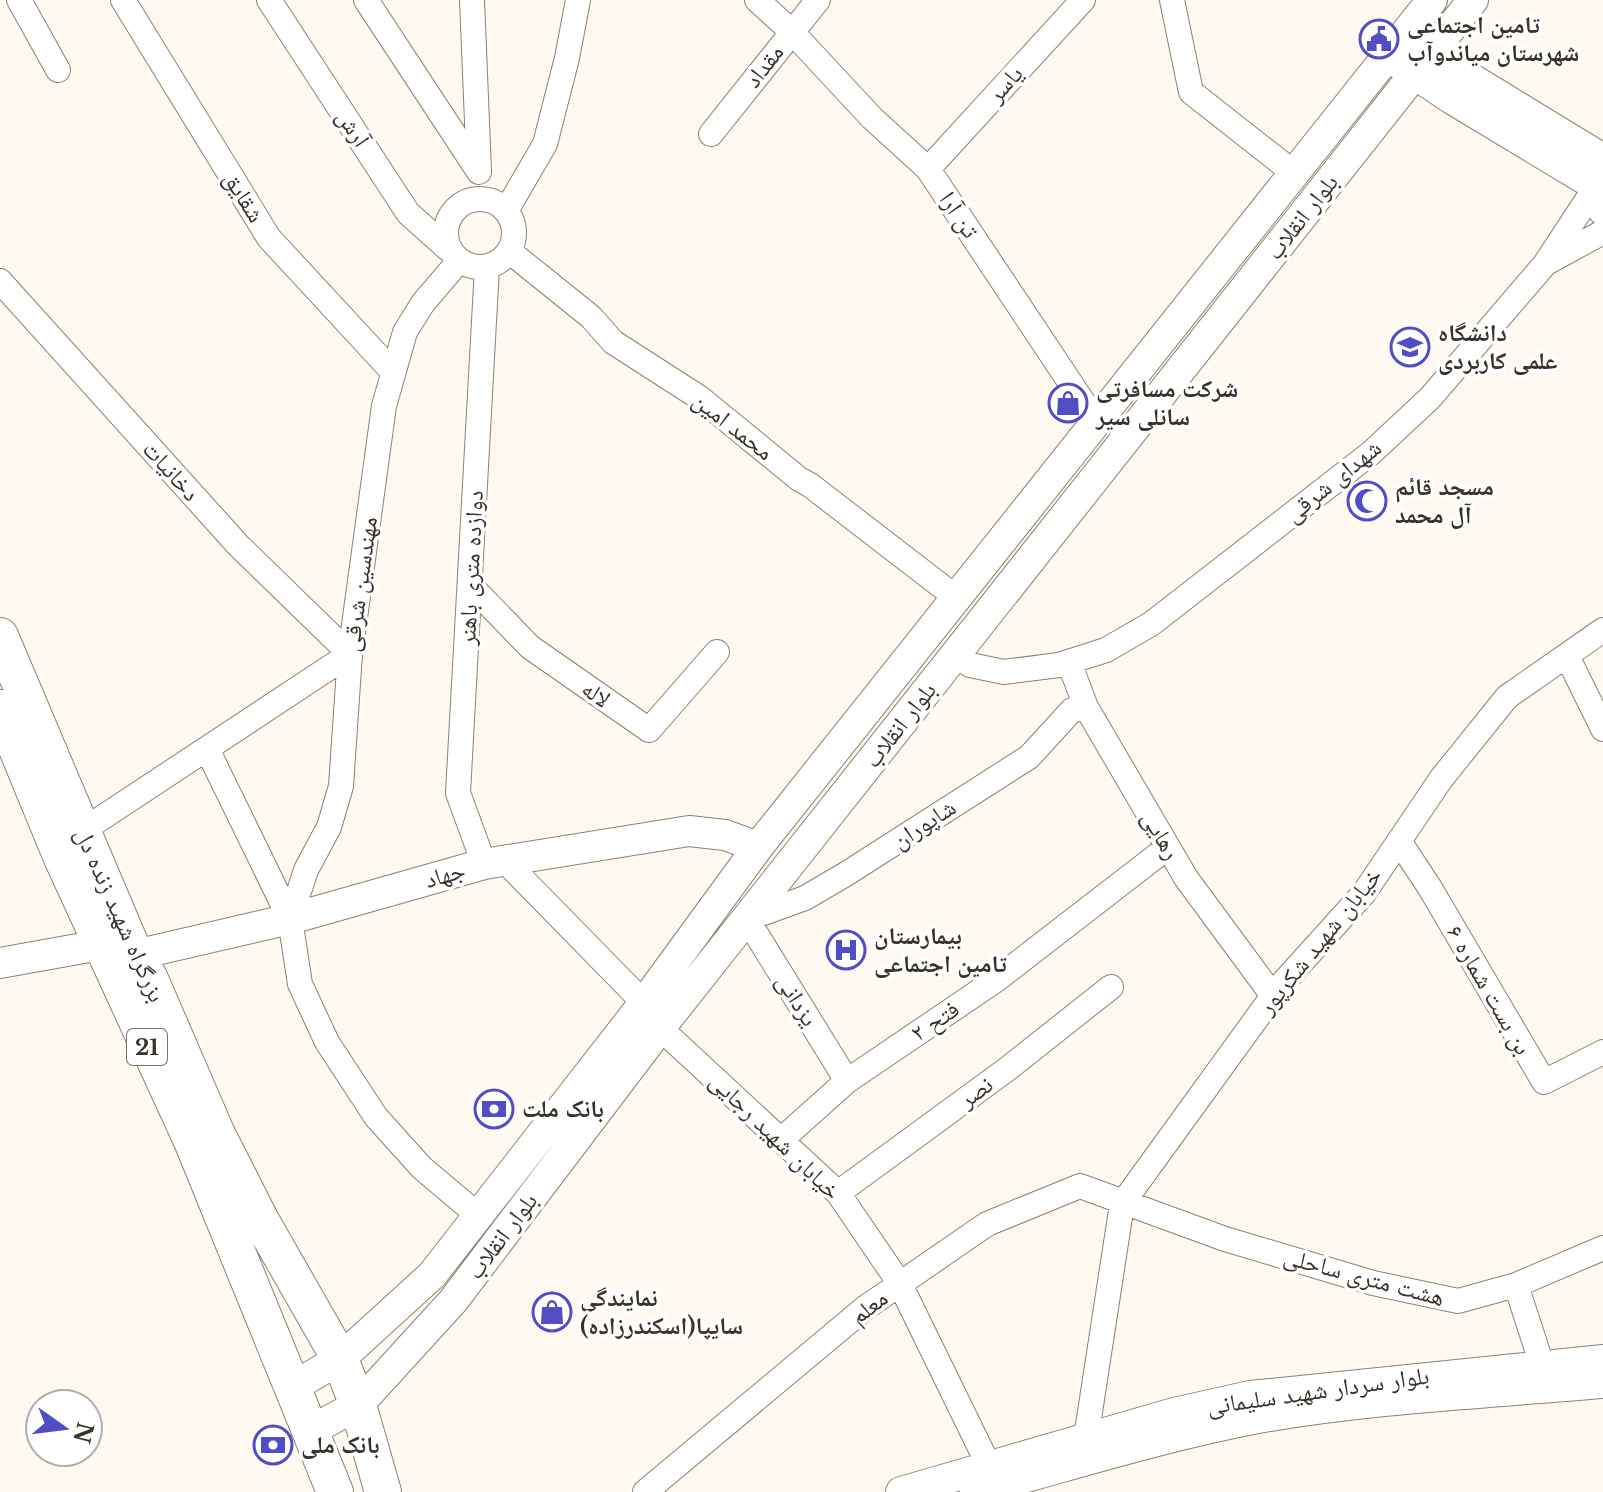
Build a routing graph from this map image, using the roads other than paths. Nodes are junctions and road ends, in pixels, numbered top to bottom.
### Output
1 (19, 0) edge
2 (123, 0) edge
3 (269, 0) edge
4 (366, 0) edge
5 (472, 0) edge
6 (578, 0) edge
7 (757, 0) edge
8 (818, 0) edge
9 (1083, 0) edge
10 (1172, 0) edge
11 (1432, 0) edge
12 (1473, 0) edge
13 (791, 31) junction
14 (1407, 33) junction
15 (1388, 56) junction
16 (1424, 63) junction
17 (58, 70) dead end
18 (711, 134) dead end
19 (928, 169) junction
20 (479, 172) junction
21 (1294, 173) junction
22 (1599, 181) edge
23 (497, 205) junction
24 (1603, 232) edge
25 (509, 251) junction
26 (453, 254) junction
27 (1545, 264) junction
28 (487, 267) junction
29 (0, 281) edge
30 (393, 372) junction
31 (1097, 423) junction
32 (470, 585) junction
33 (958, 599) junction
34 (1603, 630) edge
35 (929, 635) junction
36 (0, 636) edge
37 (717, 652) dead end
38 (350, 654) junction
39 (955, 654) junction
40 (1567, 656) junction
41 (1069, 662) junction
42 (1086, 707) junction
43 (0, 708) edge
44 (1603, 729) edge
45 (208, 751) junction
46 (82, 831) junction
47 (1399, 841) junction
48 (758, 847) junction
49 (1168, 847) junction
50 (495, 863) junction
51 (290, 919) junction
52 (747, 919) junction
53 (100, 945) junction
54 (135, 955) junction
55 (0, 963) edge
56 (1111, 987) dead end
57 (1273, 996) junction
58 (652, 1016) junction
59 (1603, 1052) edge
60 (847, 1081) junction
61 (781, 1140) junction
62 (838, 1193) junction
63 (1122, 1204) junction
64 (479, 1216) junction
65 (1603, 1248) edge
66 (432, 1275) junction
67 (900, 1284) junction
68 (1516, 1285) junction
69 (453, 1301) junction
70 (340, 1359) junction
71 (1603, 1360) edge
72 (1542, 1365) junction
73 (1603, 1383) edge
74 (293, 1387) junction
75 (358, 1405) junction
76 (310, 1431) junction
77 (1086, 1438) junction
78 (989, 1466) junction
79 (335, 1492) edge
80 (383, 1492) edge
81 (645, 1492) edge
82 (901, 1492) edge
83 (973, 1492) edge

1 - 17 street
2 - 30 street, شقایق
3 - 26 street, آرش
4 - 20 street
5 - 20 street
6 - 23 street
7 - 13 street, تن آرا
8 - 13 street, مقداد
9 - 19 street, یاسر
10 - 21 street
11 - 14 main road, بلوار انقلاب
12 - 16 main road, بلوار انقلاب
13 - 18 street, مقداد
13 - 19 street, تن آرا
14 - 15 main road, بلوار انقلاب
14 - 16 main road
15 - 16 main road
15 - 21 main road, بلوار انقلاب
16 - 22 main road
16 - 39 main road, بلوار انقلاب
19 - 31 street, تن آرا
20 - 23 street
21 - 31 main road, بلوار انقلاب
22 - 27 street, شهدای شرقی
23 - 25 street
23 - 26 street
24 - 27 street
25 - 28 street
25 - 33 street, محمد امین
26 - 28 street
26 - 30 street, مهندسین شرقی
27 - 41 street, شهدای شرقی
28 - 32 street, دوازده متری باهنر
29 - 38 street, دخانیات
30 - 38 street, مهندسین شرقی
31 - 33 main road, بلوار انقلاب
32 - 37 street, لاله
32 - 50 street, دوازده متری باهنر
33 - 35 main road, بلوار انقلاب
34 - 40 street, خیابان شهید شکرپور
35 - 39 main road
35 - 48 main road, بلوار انقلاب
36 - 46 highway, بزرگراه شهید زنده دل / 21
38 - 45 street
38 - 51 street, مهندسین شرقی
39 - 41 street, شهدای شرقی
39 - 52 main road, بلوار انقلاب
40 - 44 street
40 - 47 street, خیابان شهید شکرپور
41 - 42 street, رهایی
42 - 49 street, رهایی
42 - 52 street, شاپوران
43 - 53 highway, بزرگراه شهید زنده دل / 21
45 - 46 street
45 - 51 street
46 - 54 highway, بزرگراه شهید زنده دل / 21
47 - 57 street, خیابان شهید شکرپور
47 - 59 street, بن بست شماره ۶
48 - 50 main road, جهاد
48 - 58 main road, بلوار انقلاب
49 - 57 street, رهایی
49 - 60 street, فتح ۲
50 - 51 main road, جهاد
50 - 58 street, خیابان شهید رجایی
51 - 54 main road, جهاد
51 - 64 street
52 - 58 main road, بلوار انقلاب
52 - 60 street, یزدانی
53 - 55 main road
53 - 74 highway, بزرگراه شهید زنده دل / 21
54 - 70 highway, بزرگراه شهید زنده دل / 21
56 - 62 street, نصر
57 - 63 street, خیابان شهید شکرپور
58 - 61 street, خیابان شهید رجایی
58 - 64 main road, بلوار انقلاب
58 - 69 main road, بلوار انقلاب
60 - 61 street, فتح ۲
61 - 62 street, خیابان شهید رجایی
62 - 67 street, خیابان شهید رجایی
63 - 67 street, معلم
63 - 68 street, هشت متری ساحلی
63 - 77 street
64 - 66 main road, بلوار انقلاب
65 - 68 street, هشت متری ساحلی
66 - 69 main road
66 - 70 main road, بلوار انقلاب
67 - 78 street, خیابان شهید رجایی
67 - 81 street, معلم
68 - 72 street
69 - 75 main road, بلوار انقلاب
70 - 74 main road, بلوار انقلاب
70 - 75 highway, 21
71 - 72 main road, بلوار سردار شهید سلیمانی
72 - 77 main road, بلوار سردار شهید سلیمانی
73 - 83 main road, بلوار سردار شهید سلیمانی
74 - 76 highway, 21
75 - 76 main road, بلوار انقلاب
75 - 80 highway, 21
76 - 79 highway, 21
77 - 78 main road, بلوار سردار شهید سلیمانی
78 - 82 main road, بلوار سردار شهید سلیمانی

